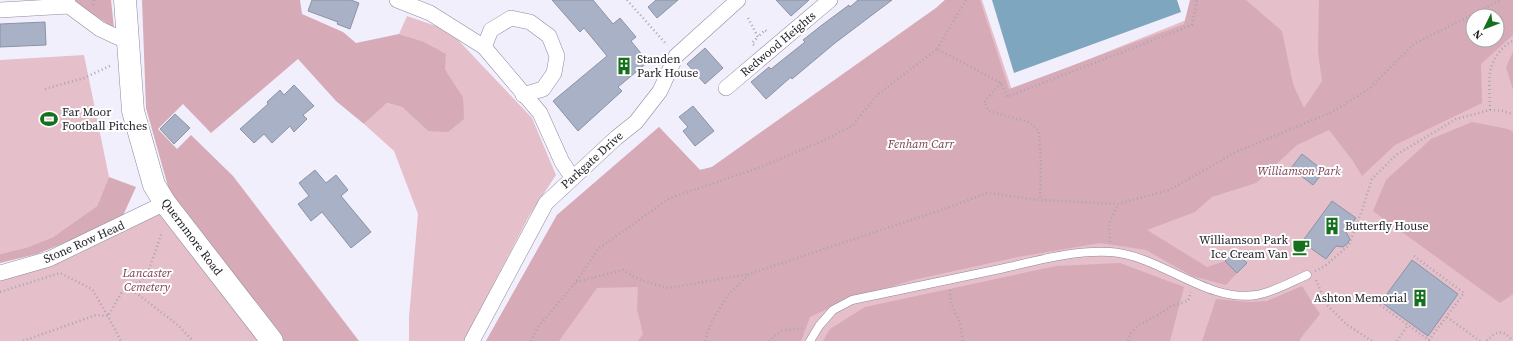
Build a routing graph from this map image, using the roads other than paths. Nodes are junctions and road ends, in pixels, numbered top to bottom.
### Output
1 (125, 0) edge
2 (397, 0) edge
3 (738, 0) edge
4 (830, 0) edge
5 (68, 3) edge
6 (0, 10) edge
7 (484, 47) junction
8 (128, 50) junction
9 (726, 88) dead end
10 (524, 95) junction
11 (572, 177) junction
12 (165, 203) junction
13 (0, 273) edge
14 (1310, 274) road end
15 (272, 341) edge
16 (472, 341) edge
17 (810, 341) edge

1 - 8 street, Quernmore Road
2 - 7 street
3 - 11 street, Parkgate Drive
4 - 9 street, Redwood Heights
5 - 6 street
5 - 8 street
7 - 10 street
7 - 10 street
8 - 12 street, Quernmore Road
10 - 11 street
11 - 16 street, Parkgate Drive
12 - 13 street, Stone Row Head
12 - 15 street, Quernmore Road
14 - 17 lane

